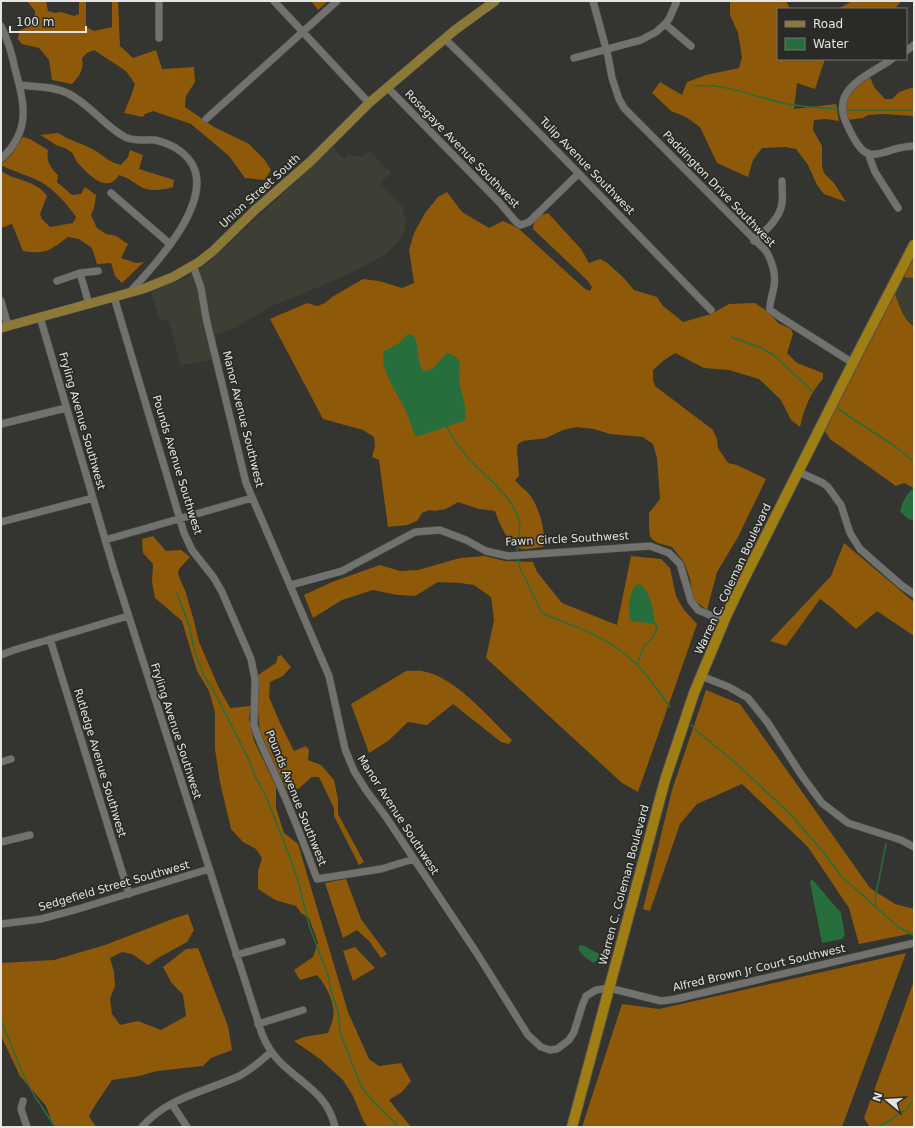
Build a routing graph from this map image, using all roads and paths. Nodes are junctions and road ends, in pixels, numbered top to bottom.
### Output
1 (159, 1) edge
2 (274, 1) edge
3 (337, 1) edge
4 (592, 1) edge
5 (677, 1) edge
6 (491, 2) edge
7 (665, 24) junction
8 (1, 26) edge
9 (302, 31) junction
10 (159, 38) dead end
11 (444, 39) junction
12 (691, 46) dead end
13 (606, 49) junction
14 (574, 58) dead end
15 (890, 60) edge
16 (20, 85) junction
17 (387, 87) junction
18 (369, 103) junction
19 (206, 120) dead end
20 (914, 146) edge
21 (868, 154) junction
22 (1, 160) edge
23 (578, 174) junction
24 (782, 181) dead end
25 (110, 193) dead end
26 (898, 208) dead end
27 (754, 240) junction
28 (170, 244) junction
29 (914, 245) edge
30 (193, 265) junction
31 (98, 271) dead end
32 (80, 273) junction
33 (57, 282) dead end
34 (128, 293) junction
35 (114, 297) junction
36 (1, 301) edge
37 (89, 304) junction
38 (711, 310) dead end
39 (40, 317) junction
40 (4, 327) edge
41 (854, 363) junction
42 (66, 408) junction
43 (1, 424) edge
44 (799, 472) junction
45 (93, 498) junction
46 (252, 498) junction
47 (180, 519) junction
48 (1, 522) edge
49 (105, 540) junction
50 (291, 585) junction
51 (914, 594) edge
52 (128, 616) junction
53 (724, 621) junction
54 (50, 639) junction
55 (1, 655) edge
56 (701, 676) junction
57 (11, 759) dead end
58 (1, 762) edge
59 (30, 835) dead end
60 (1, 842) edge
61 (914, 847) edge
62 (414, 859) junction
63 (209, 870) junction
64 (129, 894) junction
65 (1, 924) edge
66 (282, 942) dead end
67 (914, 943) edge
68 (236, 955) junction
69 (609, 988) junction
70 (304, 1010) dead end
71 (258, 1024) junction
72 (271, 1052) junction
73 (23, 1101) dead end
74 (172, 1104) junction
75 (27, 1127) edge
76 (142, 1127) edge
77 (187, 1127) edge
78 (335, 1127) edge
79 (572, 1127) edge

1 - 10 street
2 - 9 street
3 - 9 street
4 - 13 street, Paddington Drive Southwest
5 - 7 street
6 - 11 main road, Union Street South
7 - 12 street
7 - 13 street
8 - 16 street
9 - 18 street
9 - 19 street
11 - 17 main road, Union Street South
11 - 23 street, Tulip Avenue Southwest
13 - 14 street
13 - 27 street, Paddington Drive Southwest
15 - 21 street
16 - 22 street
16 - 28 street
17 - 18 main road, Union Street South
17 - 23 street, Rosegaye Avenue Southwest
18 - 30 main road, Union Street South
20 - 21 street
21 - 26 street
23 - 38 street, Tulip Avenue Southwest
24 - 27 street
25 - 28 street
27 - 41 street, Paddington Drive Southwest
28 - 34 street
29 - 41 highway, Warren C. Coleman Boulevard
30 - 34 main road, Union Street South
30 - 46 street, Manor Avenue Southwest
31 - 32 street
32 - 33 street
32 - 37 street
34 - 35 main road, Union Street South
35 - 37 main road, Union Street South
35 - 47 street, Pounds Avenue Southwest
36 - 40 street
37 - 39 main road, Union Street South
39 - 40 main road, Union Street South
39 - 42 street, Fryling Avenue Southwest
41 - 44 highway, Warren C. Coleman Boulevard
42 - 43 street
42 - 45 street, Fryling Avenue Southwest
44 - 51 street
44 - 53 highway, Warren C. Coleman Boulevard
45 - 48 street
45 - 49 street, Fryling Avenue Southwest
46 - 47 street
46 - 50 street, Manor Avenue Southwest
47 - 49 street
47 - 62 street, Pounds Avenue Southwest
49 - 52 street, Fryling Avenue Southwest
50 - 53 street, Fawn Circle Southwest
50 - 62 street, Manor Avenue Southwest
52 - 54 street
52 - 63 street, Fryling Avenue Southwest
53 - 56 highway, Warren C. Coleman Boulevard
54 - 55 street
54 - 64 street, Rutledge Avenue Southwest
56 - 61 street
56 - 69 highway, Warren C. Coleman Boulevard
57 - 58 street
59 - 60 street
62 - 69 street, Manor Avenue Southwest
63 - 64 street, Sedgefield Street Southwest
63 - 68 street, Fryling Avenue Southwest
64 - 65 street, Sedgefield Street Southwest
66 - 68 street
67 - 69 street, Alfred Brown Jr Court Southwest
68 - 71 street, Fryling Avenue Southwest
69 - 79 highway, Warren C. Coleman Boulevard
70 - 71 street
71 - 72 street, Fryling Avenue Southwest
72 - 74 street
72 - 78 street, Fryling Avenue Southwest
73 - 75 street
74 - 76 street
74 - 77 street

